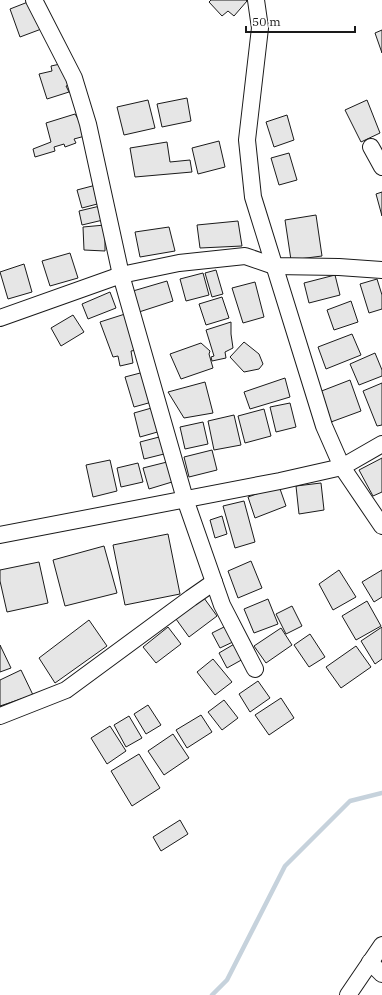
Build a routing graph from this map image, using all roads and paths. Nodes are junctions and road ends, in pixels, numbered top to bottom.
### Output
1 (34, 0) edge
2 (256, 0) edge
3 (371, 147) dead end
4 (382, 167) edge
5 (274, 266) junction
6 (382, 270) edge
7 (121, 275) junction
8 (0, 318) edge
9 (382, 444) edge
10 (342, 467) junction
11 (185, 499) junction
12 (382, 526) edge
13 (0, 535) edge
14 (214, 582) junction
15 (255, 669) dead end
16 (0, 716) edge
17 (382, 945) edge
18 (370, 962) junction
19 (382, 974) edge
20 (348, 995) edge

1 - 7 street
2 - 5 street
3 - 4 street
5 - 6 street
5 - 7 street
5 - 10 street
7 - 8 street
7 - 11 street
9 - 10 street
10 - 11 street
10 - 12 street
11 - 13 street
11 - 14 street
14 - 15 street
14 - 16 street
17 - 18 street
18 - 19 street
18 - 20 street

